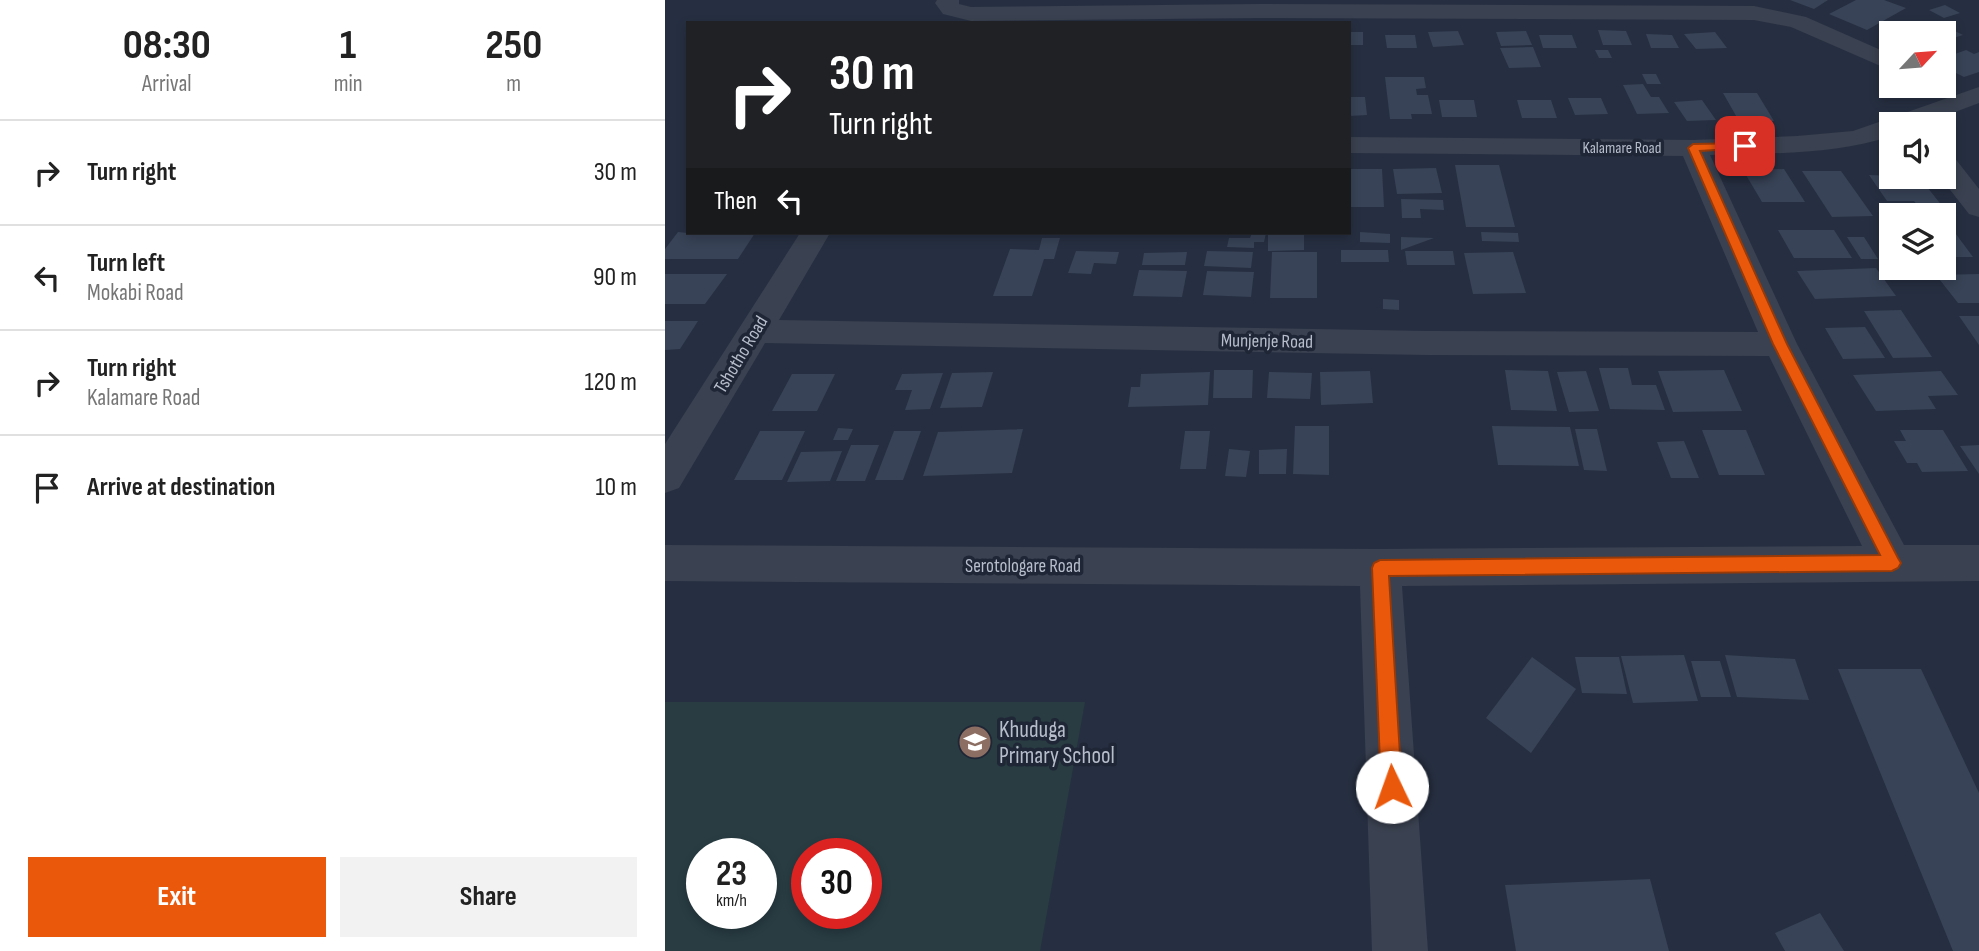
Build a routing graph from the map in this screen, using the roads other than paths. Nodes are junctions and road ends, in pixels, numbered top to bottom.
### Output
1 (947, 1) edge
2 (1625, 6) edge
3 (1259, 17) edge
4 (1879, 58) edge
5 (1972, 96) edge
6 (1933, 112) edge
7 (1879, 132) edge
8 (1351, 145) edge
9 (1693, 148) junction
10 (1956, 178) edge
11 (1979, 208) edge
12 (814, 235) edge
13 (754, 331) junction
14 (1780, 344) junction
15 (665, 477) edge
16 (665, 563) edge
17 (1892, 563) junction
18 (1979, 563) edge
19 (1380, 568) junction
20 (1400, 951) edge

1 - 3 street
2 - 3 street
2 - 4 street
5 - 6 street, Kalamare Road
7 - 9 street, Kalamare Road
8 - 9 street, Kalamare Road
9 - 14 street
10 - 11 street
12 - 13 street, Tshotho Road
13 - 14 street, Munjenje Road
13 - 15 street, Tshotho Road
14 - 17 street
16 - 19 street, Serotologare Road
17 - 18 street, Serotologare Road
17 - 19 street, Serotologare Road
19 - 20 street

